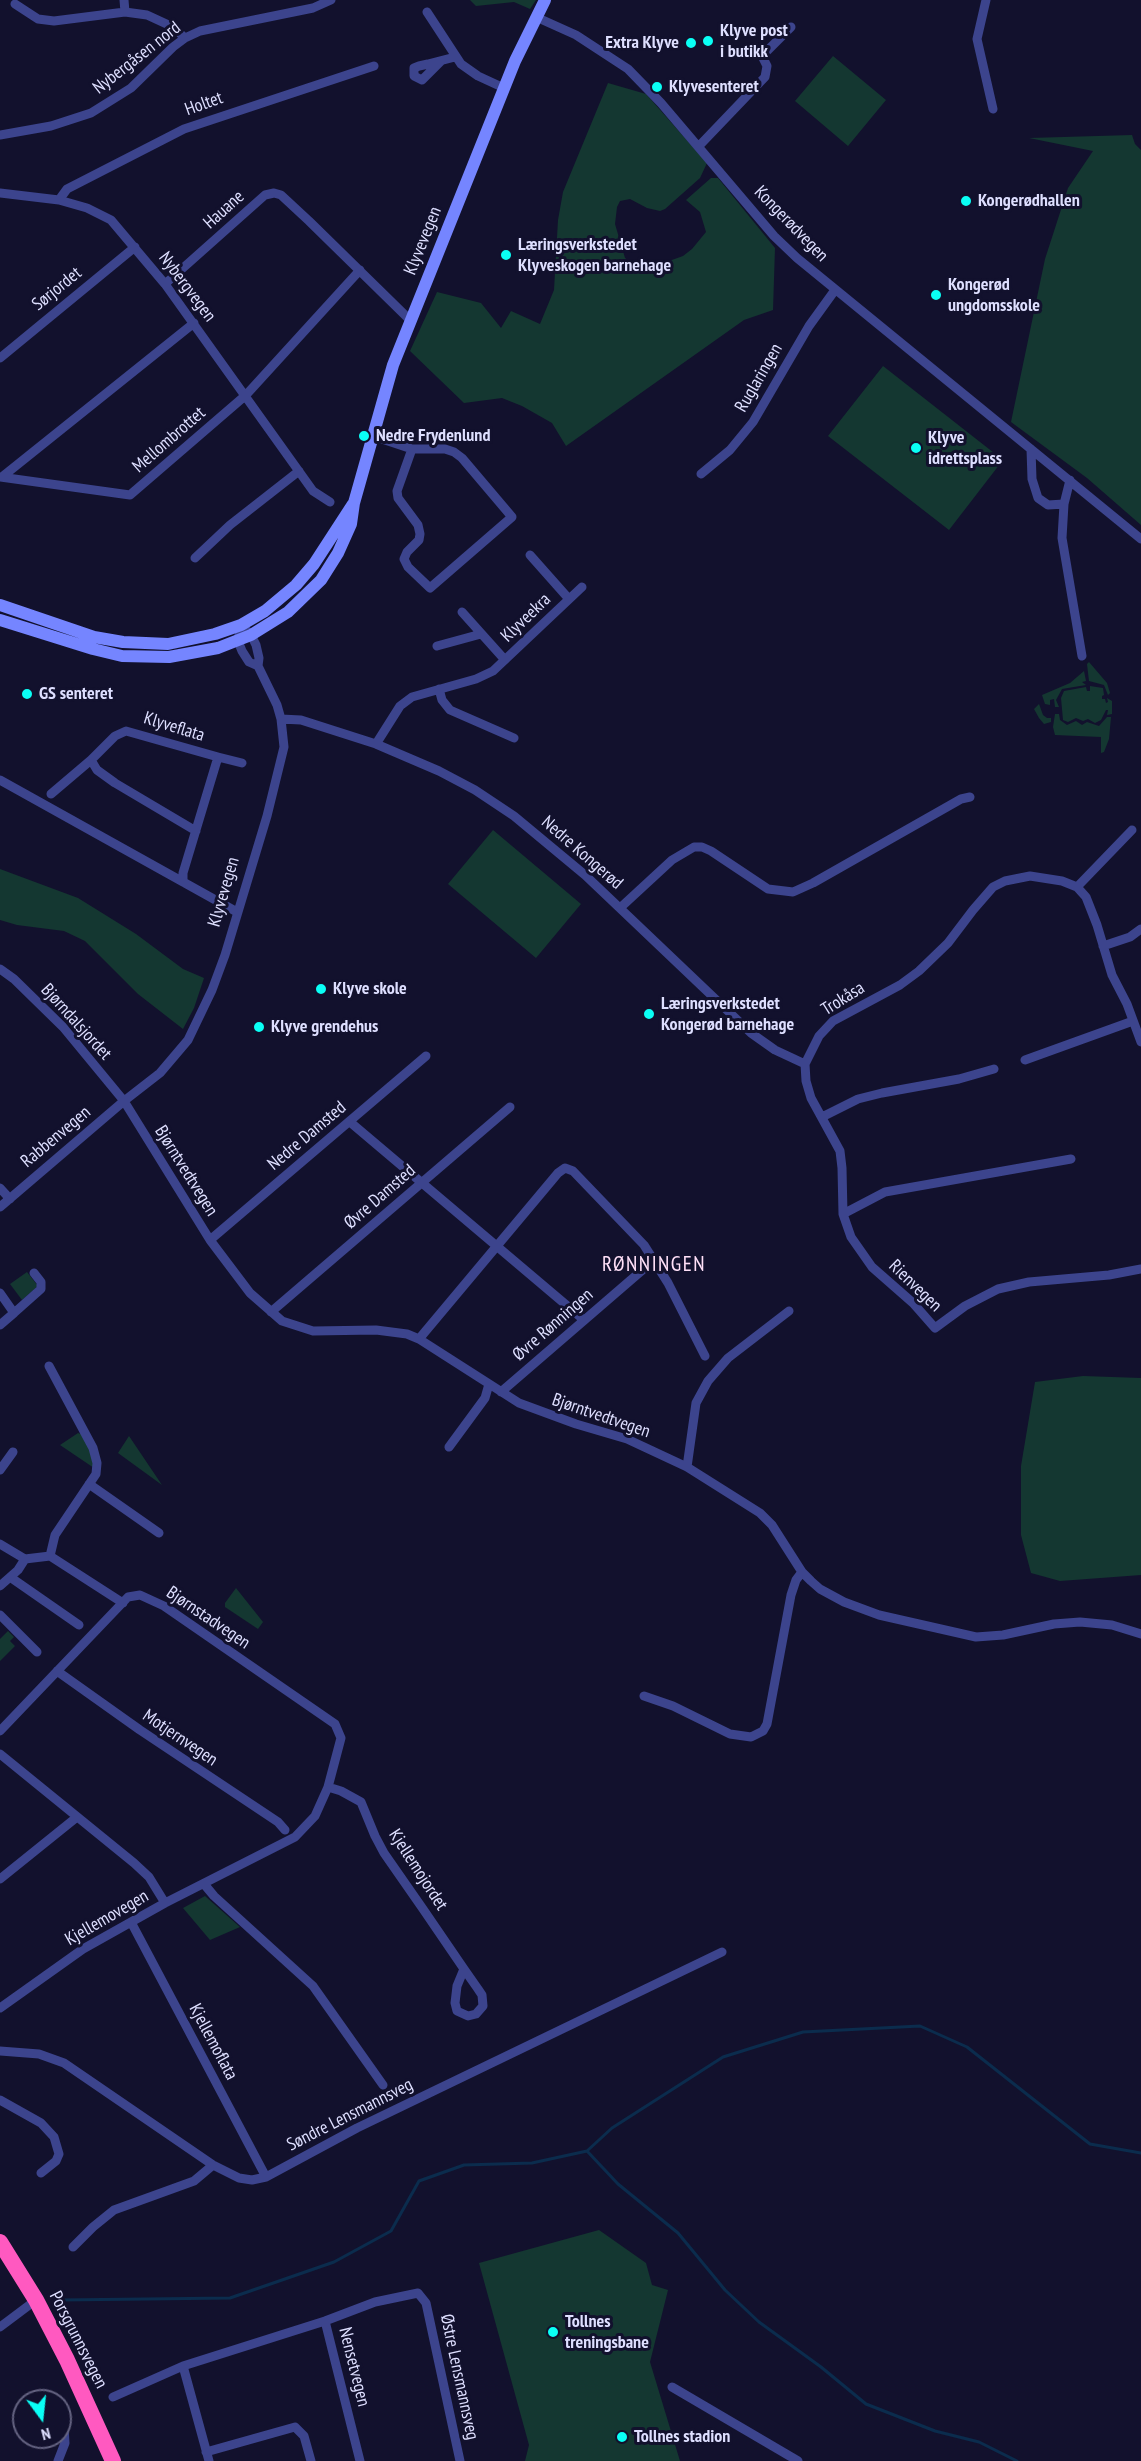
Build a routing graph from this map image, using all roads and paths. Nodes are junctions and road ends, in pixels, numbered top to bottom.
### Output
1 (124, 0) edge
2 (330, 0) edge
3 (546, 0) edge
4 (986, 0) edge
5 (15, 4) dead end
6 (125, 12) junction
7 (427, 12) dead end
8 (536, 17) junction
9 (791, 27) dead end
10 (185, 38) junction
11 (455, 57) junction
12 (441, 61) dead end
13 (374, 66) dead end
14 (504, 88) junction
15 (993, 110) dead end
16 (0, 135) edge
17 (699, 146) junction
18 (0, 193) edge
19 (59, 200) junction
20 (135, 247) junction
21 (360, 270) junction
22 (165, 284) junction
23 (835, 290) junction
24 (411, 321) junction
25 (194, 323) junction
26 (0, 358) edge
27 (246, 395) junction
28 (373, 436) junction
29 (412, 449) junction
30 (1031, 449) junction
31 (299, 471) junction
32 (701, 474) dead end
33 (1, 477) edge
34 (1070, 480) junction
35 (330, 502) dead end
36 (354, 503) junction
37 (1064, 504) junction
38 (1141, 539) edge
39 (530, 555) dead end
40 (195, 558) dead end
41 (582, 587) dead end
42 (569, 599) junction
43 (0, 605) edge
44 (462, 612) dead end
45 (0, 620) edge
46 (241, 625) junction
47 (481, 634) junction
48 (251, 635) junction
49 (238, 641) junction
50 (437, 646) dead end
51 (1082, 656) dead end
52 (505, 660) junction
53 (258, 666) junction
54 (439, 689) junction
55 (281, 719) junction
56 (514, 738) dead end
57 (376, 744) junction
58 (218, 757) junction
59 (91, 760) junction
60 (242, 763) dead end
61 (0, 780) edge
62 (51, 794) dead end
63 (970, 796) dead end
64 (1132, 830) dead end
65 (196, 831) junction
66 (183, 882) junction
67 (1077, 886) junction
68 (620, 909) junction
69 (237, 912) junction
70 (1141, 929) edge
71 (1103, 946) junction
72 (0, 969) edge
73 (1133, 1021) junction
74 (1140, 1036) edge
75 (426, 1056) dead end
76 (1025, 1060) dead end
77 (805, 1064) junction
78 (994, 1069) dead end
79 (124, 1101) junction
80 (510, 1107) dead end
81 (822, 1117) junction
82 (350, 1122) junction
83 (1071, 1160) dead end
84 (421, 1183) junction
85 (0, 1188) edge
86 (10, 1199) junction
87 (0, 1207) edge
88 (843, 1214) junction
89 (210, 1240) junction
90 (496, 1245) junction
91 (654, 1260) junction
92 (1141, 1269) edge
93 (34, 1273) dead end
94 (0, 1293) edge
95 (789, 1311) dead end
96 (14, 1312) junction
97 (271, 1312) junction
98 (584, 1320) junction
99 (0, 1325) edge
100 (418, 1339) junction
101 (705, 1356) dead end
102 (49, 1366) dead end
103 (489, 1384) junction
104 (501, 1392) junction
105 (449, 1446) dead end
106 (13, 1452) dead end
107 (687, 1467) junction
108 (0, 1470) edge
109 (89, 1485) junction
110 (159, 1533) dead end
111 (0, 1544) edge
112 (50, 1556) junction
113 (25, 1559) junction
114 (802, 1572) junction
115 (10, 1577) junction
116 (0, 1586) edge
117 (123, 1603) junction
118 (0, 1615) edge
119 (80, 1625) dead end
120 (1141, 1634) edge
121 (37, 1652) dead end
122 (57, 1671) junction
123 (645, 1696) dead end
124 (0, 1731) edge
125 (0, 1754) edge
126 (328, 1787) junction
127 (77, 1817) junction
128 (285, 1830) dead end
129 (0, 1879) edge
130 (204, 1884) junction
131 (165, 1903) junction
132 (131, 1922) junction
133 (722, 1952) dead end
134 (464, 1969) junction
135 (0, 2008) edge
136 (0, 2051) edge
137 (383, 2085) dead end
138 (0, 2100) edge
139 (213, 2165) junction
140 (40, 2173) dead end
141 (266, 2177) junction
142 (0, 2242) edge
143 (74, 2247) dead end
144 (36, 2300) junction
145 (325, 2322) junction
146 (0, 2327) edge
147 (183, 2366) junction
148 (672, 2387) dead end
149 (113, 2397) dead end
150 (208, 2456) edge
151 (792, 2460) edge
152 (113, 2461) edge
153 (312, 2461) edge
154 (360, 2461) edge
155 (460, 2461) edge

1 - 6 street
2 - 10 street, Nybergåsen nord
3 - 8 main road, Klyvevegen
4 - 15 street
5 - 6 street
6 - 10 street
7 - 11 street
8 - 14 main road, Klyvevegen
8 - 17 street, Kongerødvegen
9 - 17 street
10 - 16 street, Nybergåsen nord
11 - 12 street
11 - 14 street
13 - 19 street, Holtet
14 - 24 main road, Klyvevegen
17 - 23 street, Kongerødvegen
18 - 19 street, Nybergvegen
19 - 20 street, Nybergvegen
20 - 22 street, Nybergvegen
20 - 26 street, Sørjordet
21 - 22 street, Hauane
21 - 24 street, Hauane
21 - 27 street
22 - 25 street, Nybergvegen
23 - 30 street, Kongerødvegen
23 - 32 street, Ruglaringen
24 - 28 main road, Klyvevegen
25 - 27 street, Nybergvegen
25 - 33 street, Mellombrottet
27 - 31 street, Nybergvegen
27 - 33 street, Mellombrottet
28 - 29 street
28 - 36 main road, Klyvevegen
29 - 29 street
30 - 34 street, Kongerødvegen
30 - 37 street
31 - 35 street, Nybergvegen
31 - 40 street
34 - 37 street
34 - 38 street, Kongerødvegen
36 - 46 main road, Klyvevegen
36 - 48 main road, Klyvevegen
37 - 51 street
39 - 42 street, Klyveekra
41 - 42 street, Klyveekra
42 - 52 street, Klyveekra
43 - 46 main road, Klyvevegen
44 - 47 street, Klyveekra
45 - 49 main road, Klyvevegen
46 - 48 street
46 - 49 street
47 - 50 street, Klyveekra
47 - 52 street, Klyveekra
48 - 49 main road, Klyvevegen
48 - 53 street, Klyvevegen
49 - 53 street, Klyvevegen
52 - 54 street, Klyveekra
53 - 55 street, Klyvevegen
54 - 56 street
54 - 57 street, Klyveekra
55 - 57 street, Nedre Kongerød
55 - 69 street, Klyvevegen
57 - 68 street, Nedre Kongerød
58 - 59 street, Klyveflata
58 - 60 street
58 - 65 street, Klyveflata
59 - 62 street, Klyveflata
59 - 65 street
61 - 66 street
63 - 68 street, Nedre Kongerød
64 - 67 street
65 - 66 street, Klyveflata
66 - 69 street
67 - 71 street
67 - 77 street, Trokåsa
68 - 77 street
69 - 79 street, Klyvevegen
70 - 71 street
71 - 73 street
72 - 79 street, Bjørndalsjordet
73 - 74 street
73 - 76 street
75 - 82 street, Nedre Damsted
77 - 81 street, Rienvegen
78 - 81 street
79 - 86 street, Rabbenvegen
79 - 89 street, Bjørntvedtvegen
80 - 84 street, Øvre Damsted
81 - 88 street, Rienvegen
82 - 84 street
82 - 89 street, Nedre Damsted
83 - 88 street
84 - 90 street
84 - 97 street, Øvre Damsted
85 - 86 street
86 - 87 street, Rabbenvegen
88 - 92 street, Rienvegen
89 - 97 street, Bjørntvedtvegen
90 - 91 street
90 - 98 street
90 - 100 street
91 - 98 street, Øvre Rønningen
91 - 101 street
93 - 96 street
94 - 96 street
95 - 107 street
96 - 99 street
97 - 100 street, Bjørntvedtvegen
98 - 104 street, Øvre Rønningen
100 - 103 street, Bjørntvedtvegen
102 - 109 street
103 - 104 street, Bjørntvedtvegen
103 - 105 street
104 - 107 street, Bjørntvedtvegen
106 - 108 street
107 - 114 street, Bjørntvedtvegen
109 - 110 street
109 - 112 street
111 - 113 street
112 - 113 street
112 - 117 street
113 - 115 street
114 - 120 street, Bjørntvedtvegen
114 - 123 street
115 - 116 street
115 - 119 street
117 - 122 street
117 - 126 street, Bjørnstadvegen
118 - 121 street
122 - 124 street
122 - 128 street, Motjernvegen
125 - 127 street, Kjellemovegen
126 - 130 street
126 - 134 street, Kjellemojordet
127 - 129 street
127 - 131 street, Kjellemovegen
130 - 131 street
130 - 137 street
131 - 132 street, Kjellemovegen
132 - 135 street, Kjellemovegen
132 - 141 street, Kjellemoflata
133 - 141 street, Søndre Lensmannsveg
134 - 134 street, Kjellemojordet
136 - 139 street, Søndre Lensmannsveg
138 - 140 street
139 - 141 street, Søndre Lensmannsveg
139 - 143 street
142 - 144 highway, Porsgrunnsvegen
144 - 146 street
144 - 152 highway, Porsgrunnsvegen
145 - 147 street, Nensetvegen
145 - 154 street, Nensetvegen
145 - 155 street, Østre Lensmannsveg
147 - 149 street, Nensetvegen
147 - 150 street
148 - 151 street
150 - 153 street

